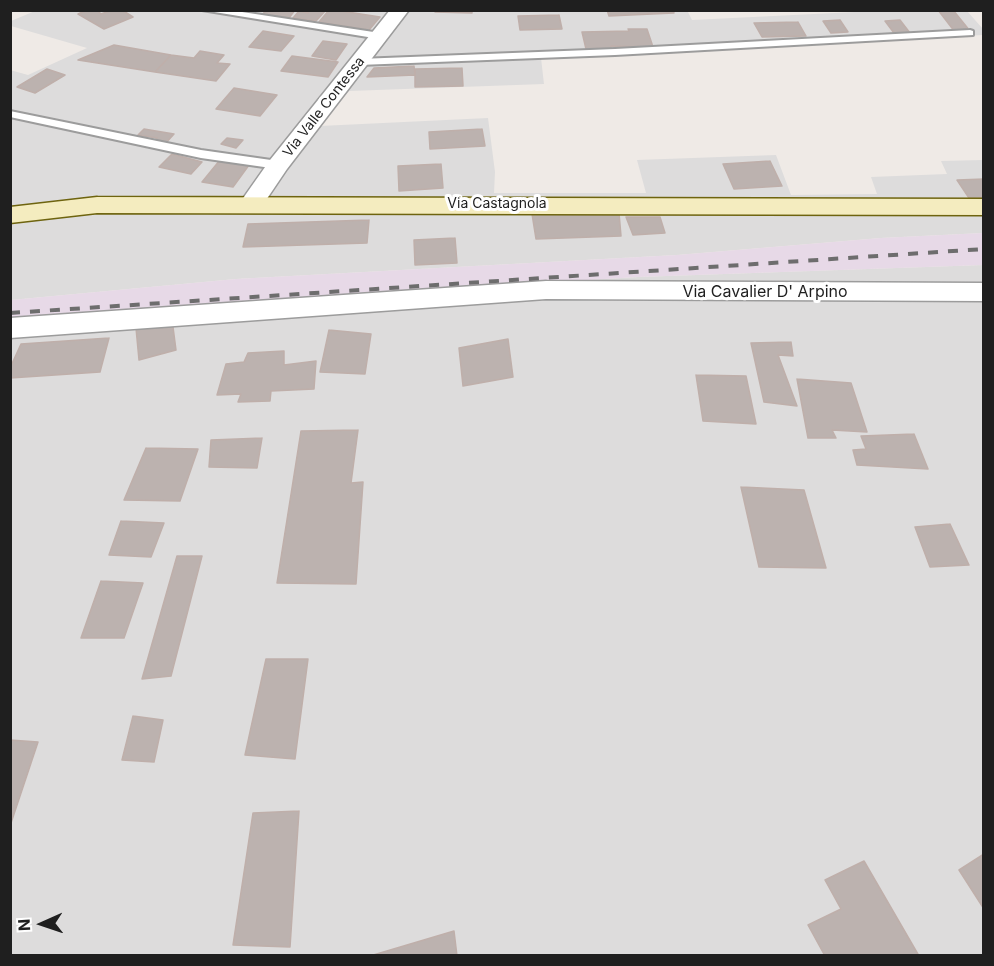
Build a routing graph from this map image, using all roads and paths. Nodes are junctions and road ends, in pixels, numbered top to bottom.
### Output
1 (206, 10) edge
2 (400, 10) edge
3 (970, 33) dead end
4 (380, 36) junction
5 (359, 62) junction
6 (10, 114) edge
7 (278, 165) junction
8 (251, 204) junction
9 (984, 207) edge
10 (10, 215) edge
11 (984, 292) edge
12 (10, 328) edge

1 - 4 lane
2 - 4 street, Via Valle Contessa
3 - 5 lane
4 - 5 street, Via Valle Contessa
5 - 7 street, Via Valle Contessa
6 - 7 lane
7 - 8 street, Via Valle Contessa
8 - 9 main road, Via Castagnola
8 - 10 main road, Via Castagnola
11 - 12 street, Via Cavalier D' Arpino

